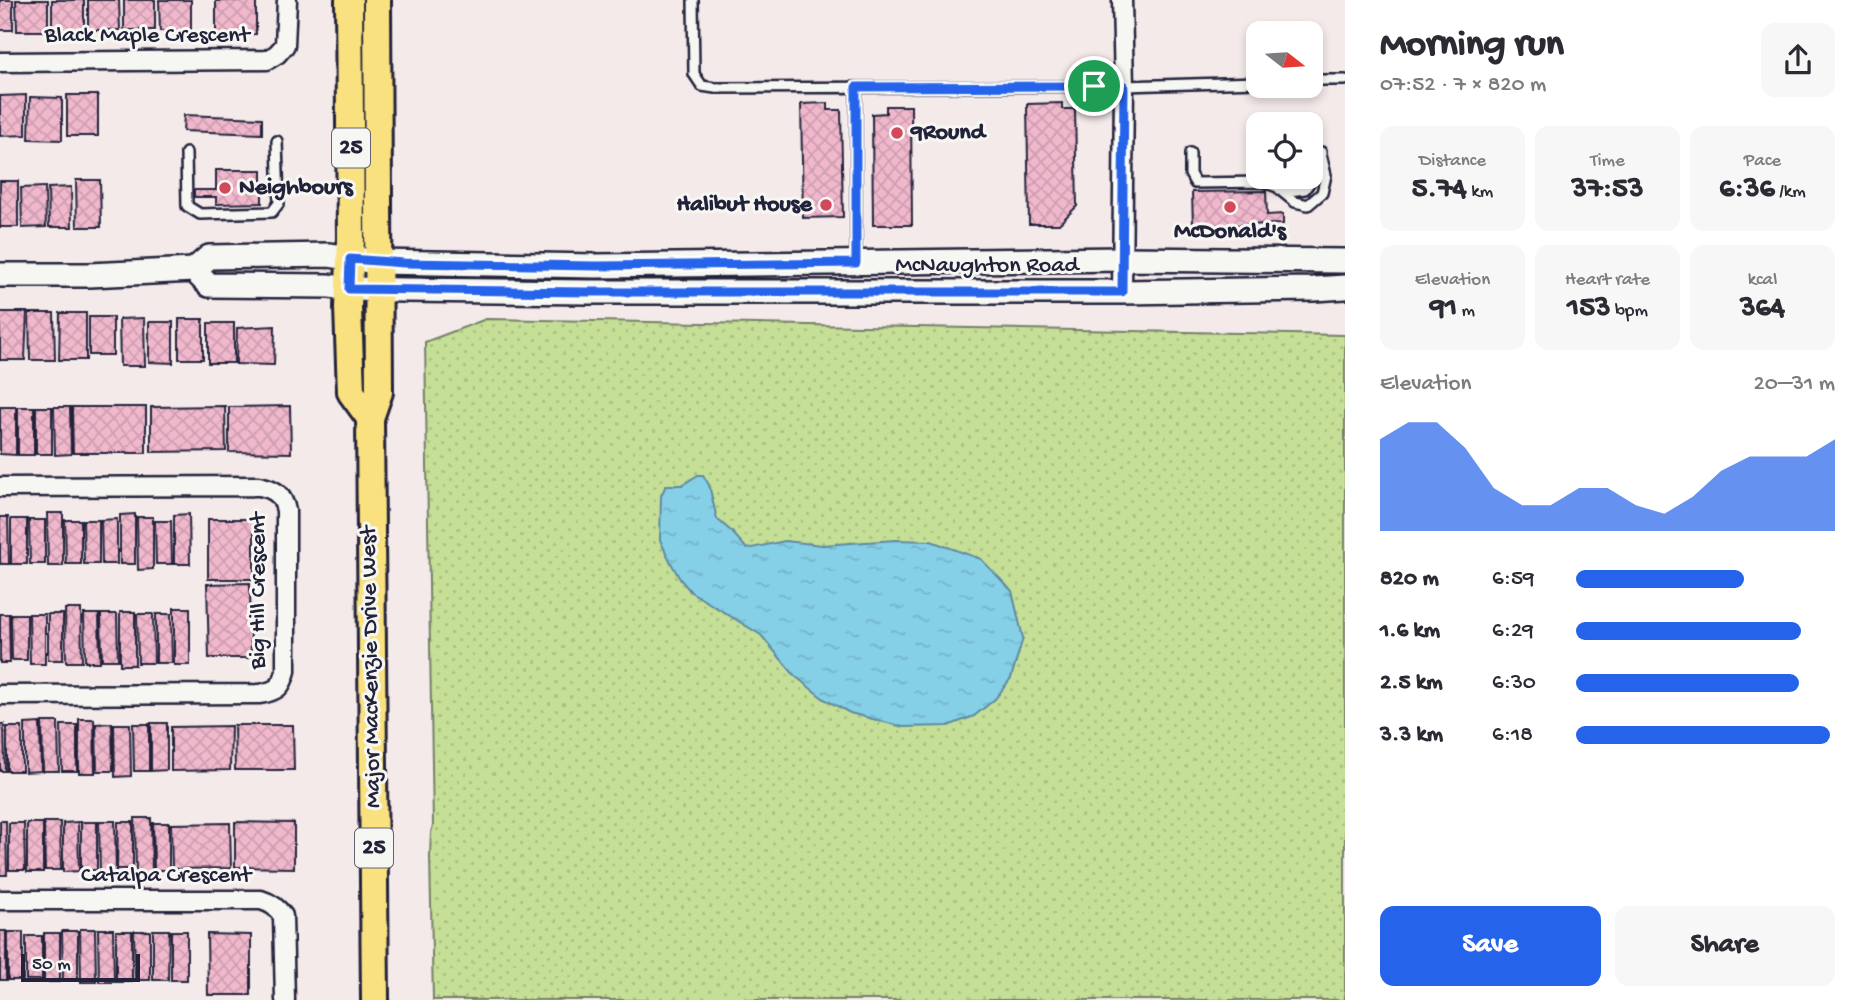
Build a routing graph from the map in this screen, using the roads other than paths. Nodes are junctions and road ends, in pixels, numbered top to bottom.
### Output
1 (287, 0) edge
2 (349, 0) edge
3 (377, 0) edge
4 (693, 0) edge
5 (1122, 0) edge
6 (0, 62) edge
7 (1345, 79) edge
8 (1323, 80) edge
9 (1246, 82) edge
10 (1124, 86) junction
11 (856, 87) junction
12 (277, 141) dead end
13 (186, 153) dead end
14 (1190, 153) dead end
15 (1246, 182) edge
16 (1277, 188) joint
17 (350, 259) junction
18 (1123, 259) junction
19 (1345, 261) edge
20 (377, 262) junction
21 (856, 263) junction
22 (194, 270) junction
23 (0, 275) edge
24 (1345, 287) edge
25 (349, 289) junction
26 (377, 289) junction
27 (1122, 292) junction
28 (370, 418) junction
29 (0, 487) edge
30 (0, 695) edge
31 (0, 900) edge
32 (285, 1000) edge
33 (375, 1000) edge

1 - 6 street, Black Maple Crescent
2 - 17 main road, 25
3 - 20 main road, Major MacKenzie Drive West / 25
4 - 11 lane
5 - 10 street
7 - 8 lane
9 - 10 lane
10 - 11 lane
10 - 18 street
11 - 21 lane
12 - 13 lane
14 - 15 lane
16 - 16 lane
17 - 20 street, McNaughton Road
17 - 22 street, McNaughton Road
17 - 25 main road, 25
18 - 19 street, McNaughton Road
18 - 21 street, McNaughton Road
18 - 27 street
20 - 21 street, McNaughton Road
20 - 26 main road, Major MacKenzie Drive West / 25
22 - 23 street
22 - 25 street, McNaughton Road
24 - 27 street, McNaughton Road
25 - 26 street, McNaughton Road
25 - 28 main road, 25
26 - 27 street, McNaughton Road
26 - 28 main road, Major MacKenzie Drive West / 25
28 - 33 main road, Major MacKenzie Drive West / 25
29 - 30 street, Big Hill Crescent
31 - 32 street, Catalpa Crescent

